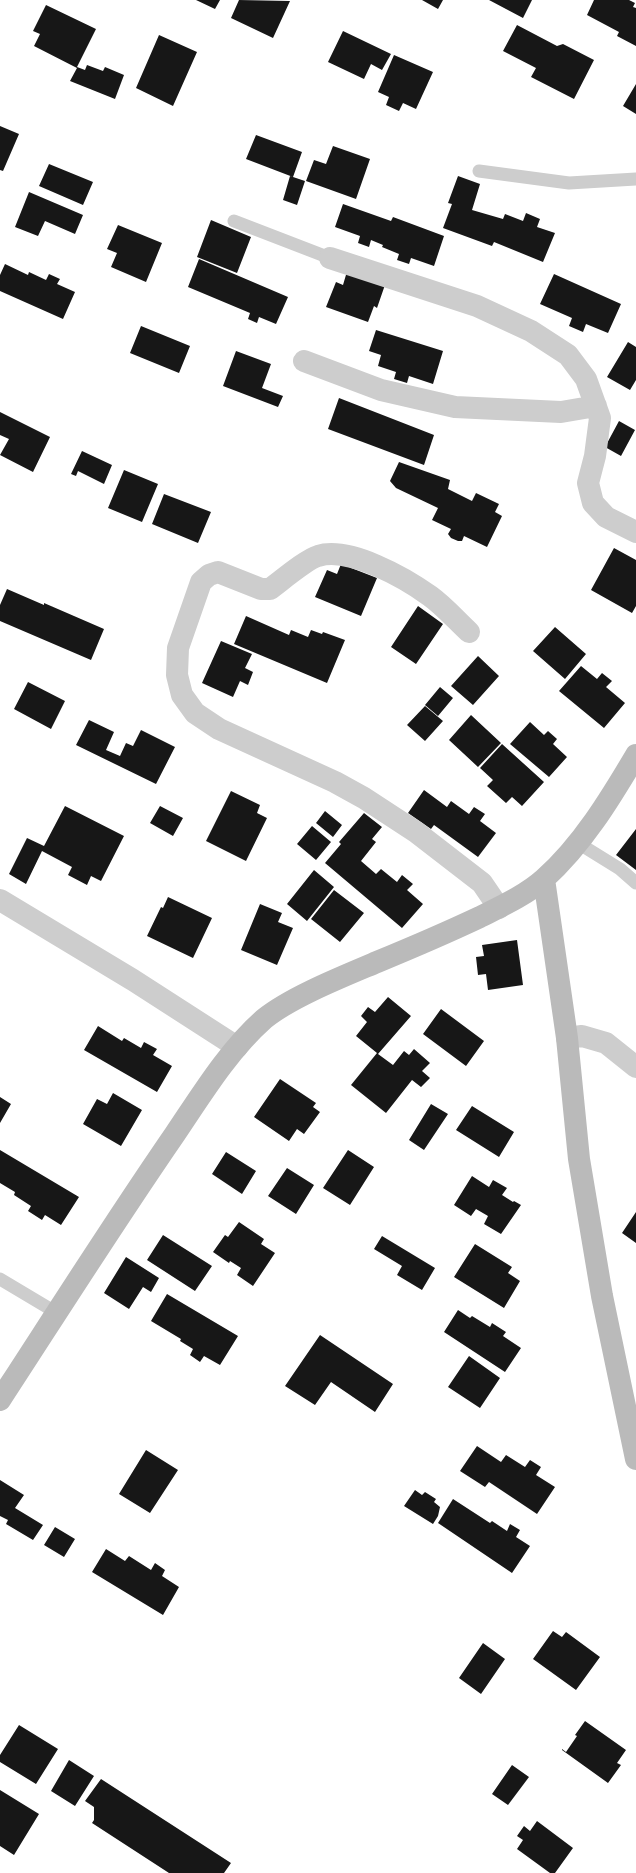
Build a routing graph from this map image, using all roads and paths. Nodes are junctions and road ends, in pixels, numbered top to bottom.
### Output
1 (479, 171) dead end
2 (636, 179) edge
3 (234, 221) dead end
4 (330, 258) joint
5 (304, 361) dead end
6 (596, 406) junction
7 (636, 532) edge
8 (468, 632) dead end
9 (636, 756) edge
10 (578, 843) junction
11 (544, 879) junction
12 (636, 883) edge
13 (0, 900) edge
14 (499, 908) junction
15 (567, 1038) junction
16 (237, 1047) junction
17 (636, 1067) edge
18 (0, 1279) edge
19 (57, 1313) junction
20 (0, 1400) edge
21 (633, 1425) edge
22 (636, 1460) edge

1 - 2 lane
3 - 4 lane
4 - 6 street
5 - 6 street
6 - 7 street
8 - 14 street
9 - 10 street
10 - 11 street
10 - 12 lane
11 - 14 street
11 - 15 street
13 - 16 street
14 - 16 street
15 - 17 street
15 - 21 street
16 - 19 street
18 - 19 lane
19 - 20 street
21 - 22 street

